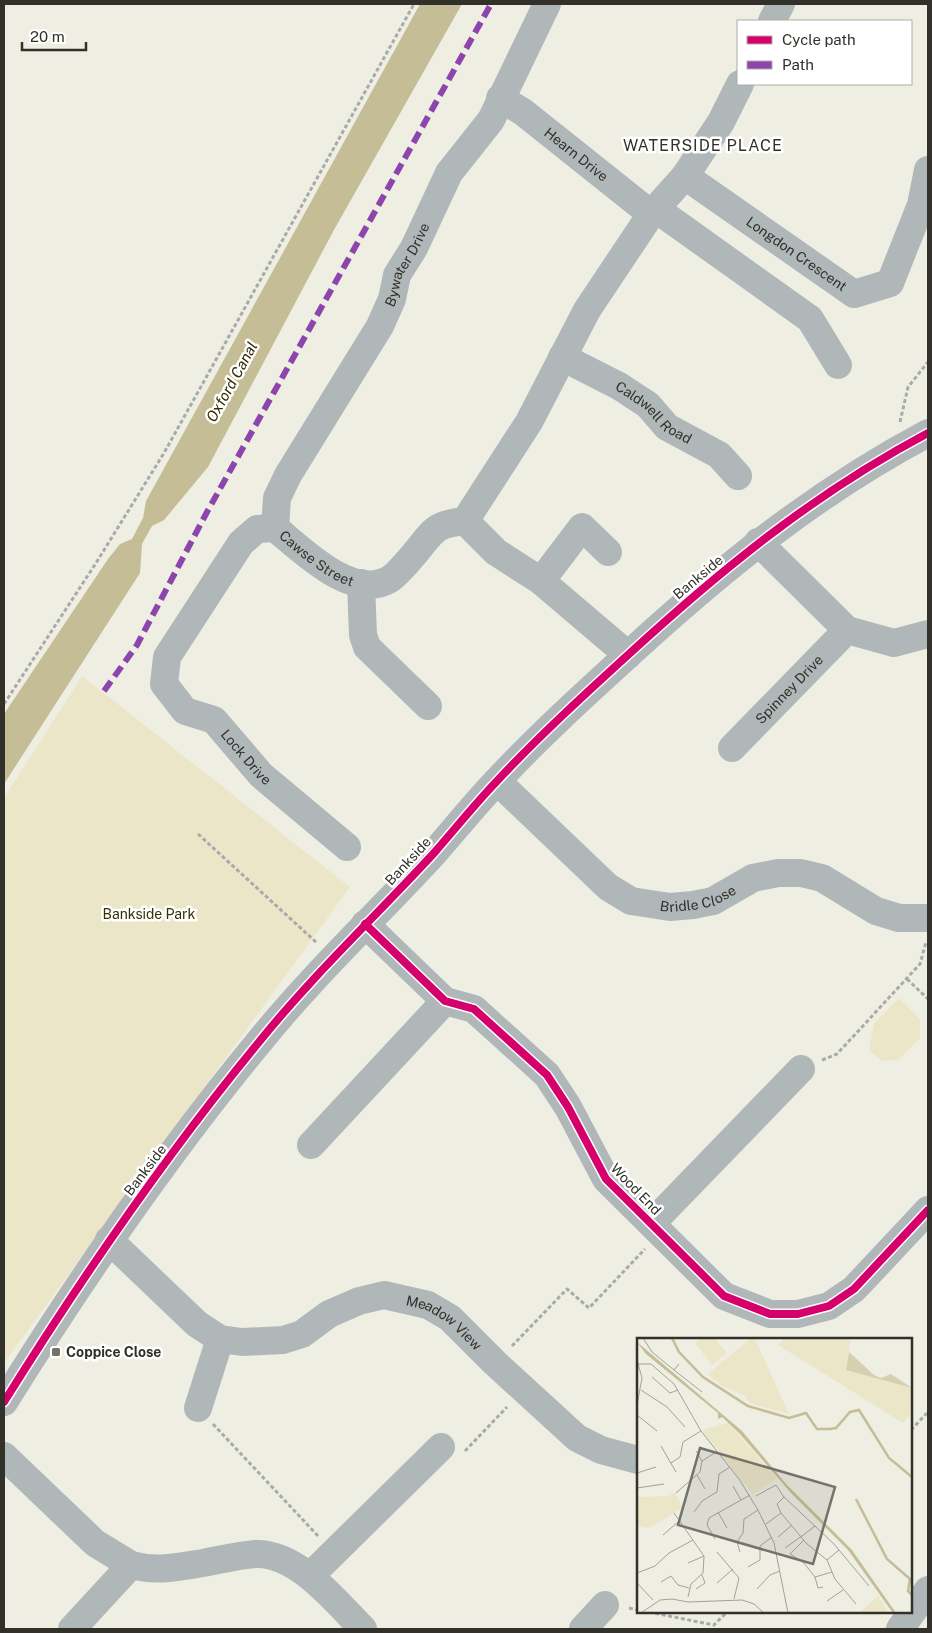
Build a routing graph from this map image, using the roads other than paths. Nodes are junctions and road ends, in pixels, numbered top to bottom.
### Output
1 (547, 4) edge
2 (781, 4) edge
3 (773, 20) edge
4 (740, 85) edge
5 (500, 98) junction
6 (928, 170) edge
7 (685, 176) junction
8 (654, 211) junction
9 (562, 357) junction
10 (838, 365) dead end
11 (928, 433) edge
12 (738, 476) dead end
13 (458, 522) junction
14 (275, 528) junction
15 (758, 542) junction
16 (608, 552) dead end
17 (541, 581) junction
18 (361, 584) junction
19 (847, 630) junction
20 (928, 634) edge
21 (628, 655) junction
22 (428, 706) dead end
23 (732, 748) dead end
24 (497, 781) junction
25 (347, 847) dead end
26 (365, 924) junction
27 (928, 926) edge
28 (445, 1001) junction
29 (801, 1069) road end
30 (311, 1145) dead end
31 (928, 1210) edge
32 (656, 1228) junction
33 (109, 1240) junction
34 (220, 1339) junction
35 (4, 1402) edge
36 (198, 1408) road end
37 (441, 1447) road end
38 (4, 1456) edge
39 (637, 1460) edge
40 (131, 1565) junction
41 (310, 1576) junction
42 (928, 1590) edge
43 (605, 1606) dead end
44 (912, 1612) edge
45 (911, 1613) edge
46 (72, 1629) edge
47 (363, 1629) edge
48 (583, 1629) edge
49 (900, 1629) edge

1 - 5 street, Bywater Drive
2 - 3 street
4 - 7 street
5 - 8 street, Hearn Drive
5 - 14 street, Bywater Drive
6 - 7 street, Longdon Crescent
7 - 8 street
8 - 9 street
8 - 10 street, Hearn Drive
9 - 12 street, Caldwell Road
9 - 13 street
11 - 15 street, Bankside
13 - 17 street
13 - 18 street, Cawse Street
14 - 18 street, Cawse Street
14 - 25 street, Lock Drive
15 - 19 street
15 - 21 street, Bankside
16 - 17 street
17 - 21 street
18 - 22 street, Cawse Street
19 - 20 street
19 - 23 street, Spinney Drive
21 - 24 street, Bankside
24 - 26 street, Bankside
24 - 27 street, Bridle Close
26 - 28 street, Wood End
26 - 33 street, Bankside
28 - 30 street
28 - 32 street, Wood End
29 - 32 street, Wood End
31 - 32 street, Wood End
33 - 34 street, Meadow View
33 - 35 street, Bankside
34 - 36 street
34 - 39 street, Meadow View
37 - 41 street
38 - 40 street
40 - 41 street
40 - 46 street
41 - 47 street
42 - 44 street
43 - 48 street
45 - 49 street

